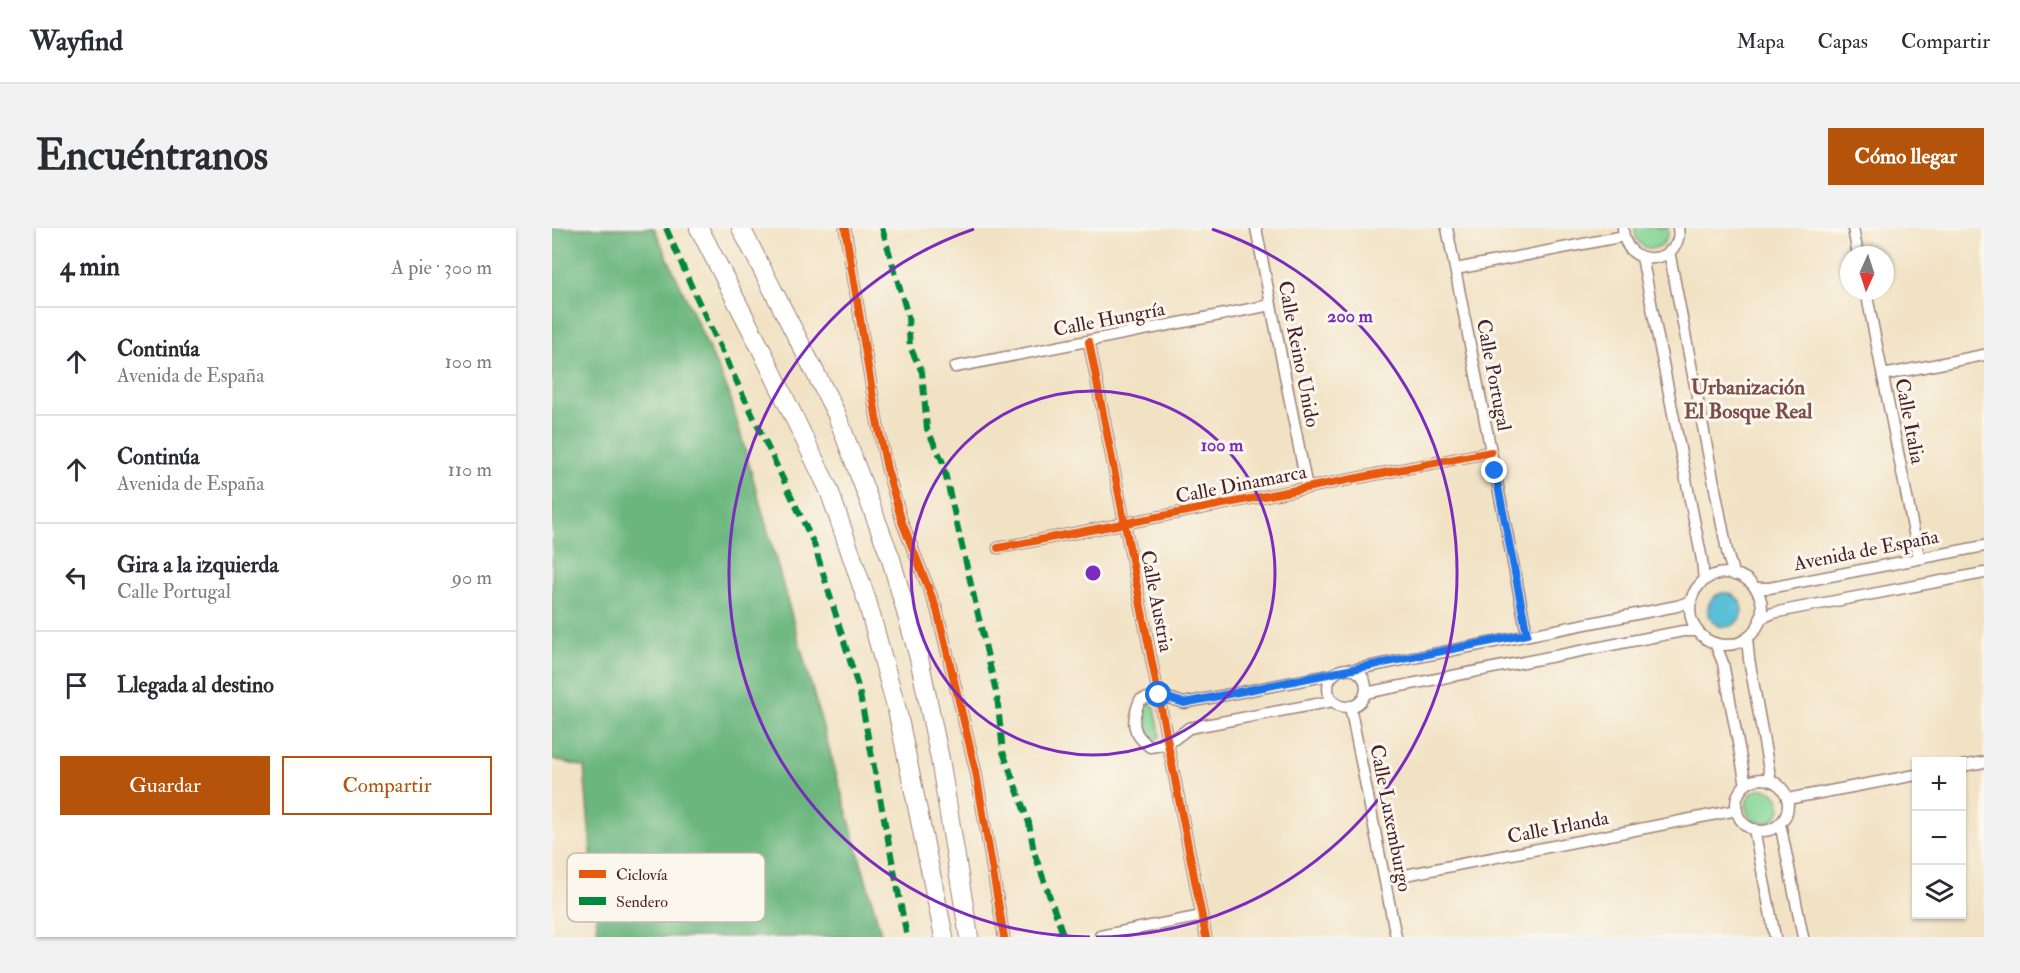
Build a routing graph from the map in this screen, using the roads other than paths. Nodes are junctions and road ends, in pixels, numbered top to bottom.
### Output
1 (699, 228) edge
2 (741, 228) edge
3 (751, 228) edge
4 (845, 228) edge
5 (1256, 228) edge
6 (1447, 228) edge
7 (1678, 228) edge
8 (1853, 228) edge
9 (1623, 232) edge
10 (1856, 246) edge
11 (1669, 251) junction
12 (1642, 257) junction
13 (1456, 269) junction
14 (1868, 300) edge
15 (1270, 305) junction
16 (1089, 342) junction
17 (1984, 355) edge
18 (955, 366) dead end
19 (1883, 375) junction
20 (836, 413) junction
21 (1491, 452) junction
22 (1307, 488) junction
23 (1125, 523) junction
24 (1984, 546) edge
25 (998, 548) dead end
26 (1919, 558) junction
27 (1984, 573) edge
28 (1734, 575) junction
29 (1704, 581) junction
30 (1755, 588) junction
31 (1691, 601) junction
32 (1760, 619) junction
33 (1697, 631) junction
34 (1527, 634) junction
35 (1747, 638) junction
36 (1715, 643) junction
37 (1352, 670) junction
38 (1335, 674) junction
39 (1365, 693) junction
40 (1159, 695) junction
41 (1333, 700) junction
42 (1350, 706) junction
43 (1168, 744) junction
44 (1984, 762) edge
45 (1966, 765) edge
46 (1912, 776) edge
47 (1771, 781) junction
48 (1746, 785) junction
49 (1787, 799) junction
50 (1737, 810) junction
51 (1780, 823) junction
52 (1754, 829) junction
53 (1385, 879) junction
54 (1202, 915) junction
55 (1100, 936) edge
56 (944, 937) edge
57 (969, 937) edge
58 (1004, 937) edge
59 (1206, 937) edge
60 (1396, 937) edge
61 (1775, 937) edge
62 (1803, 937) edge

1 - 56 highway
2 - 20 highway
3 - 20 highway
4 - 58 street
5 - 15 street, Calle Reino Unido
6 - 13 street, Calle Portugal
7 - 11 street
8 - 10 street
9 - 12 street
9 - 13 street
11 - 12 street
11 - 28 street
12 - 29 street
13 - 21 street, Calle Portugal
14 - 19 street, Calle Italia
15 - 16 street, Calle Hungría
15 - 22 street, Calle Reino Unido
16 - 18 street, Calle Hungría
16 - 23 street, Calle Austria
17 - 19 street
19 - 26 street, Calle Italia
20 - 57 highway
21 - 22 street, Calle Dinamarca
21 - 34 street, Calle Portugal
22 - 23 street, Calle Dinamarca
23 - 25 street, Calle Dinamarca
23 - 40 street, Calle Austria
24 - 26 street, Avenida de España
26 - 30 street, Avenida de España
27 - 32 street
28 - 29 street
28 - 30 street
29 - 31 street
30 - 32 street
31 - 33 street
31 - 34 street
32 - 35 street
33 - 36 street
33 - 39 street
34 - 37 street
35 - 36 street
35 - 47 street
36 - 48 street
37 - 38 street
37 - 39 street
38 - 40 street
38 - 41 street
39 - 42 street
40 - 43 street, Calle Austria
40 - 43 street
41 - 42 street
41 - 43 street
42 - 53 street, Calle Luxemburgo
43 - 54 street, Calle Austria
44 - 45 street
46 - 49 street
47 - 48 street
47 - 49 street
48 - 50 street
49 - 51 street
50 - 52 street
50 - 53 street, Calle Irlanda
51 - 52 street
51 - 62 street
52 - 61 street
53 - 60 street, Calle Luxemburgo
54 - 55 street
54 - 59 street, Calle Austria

